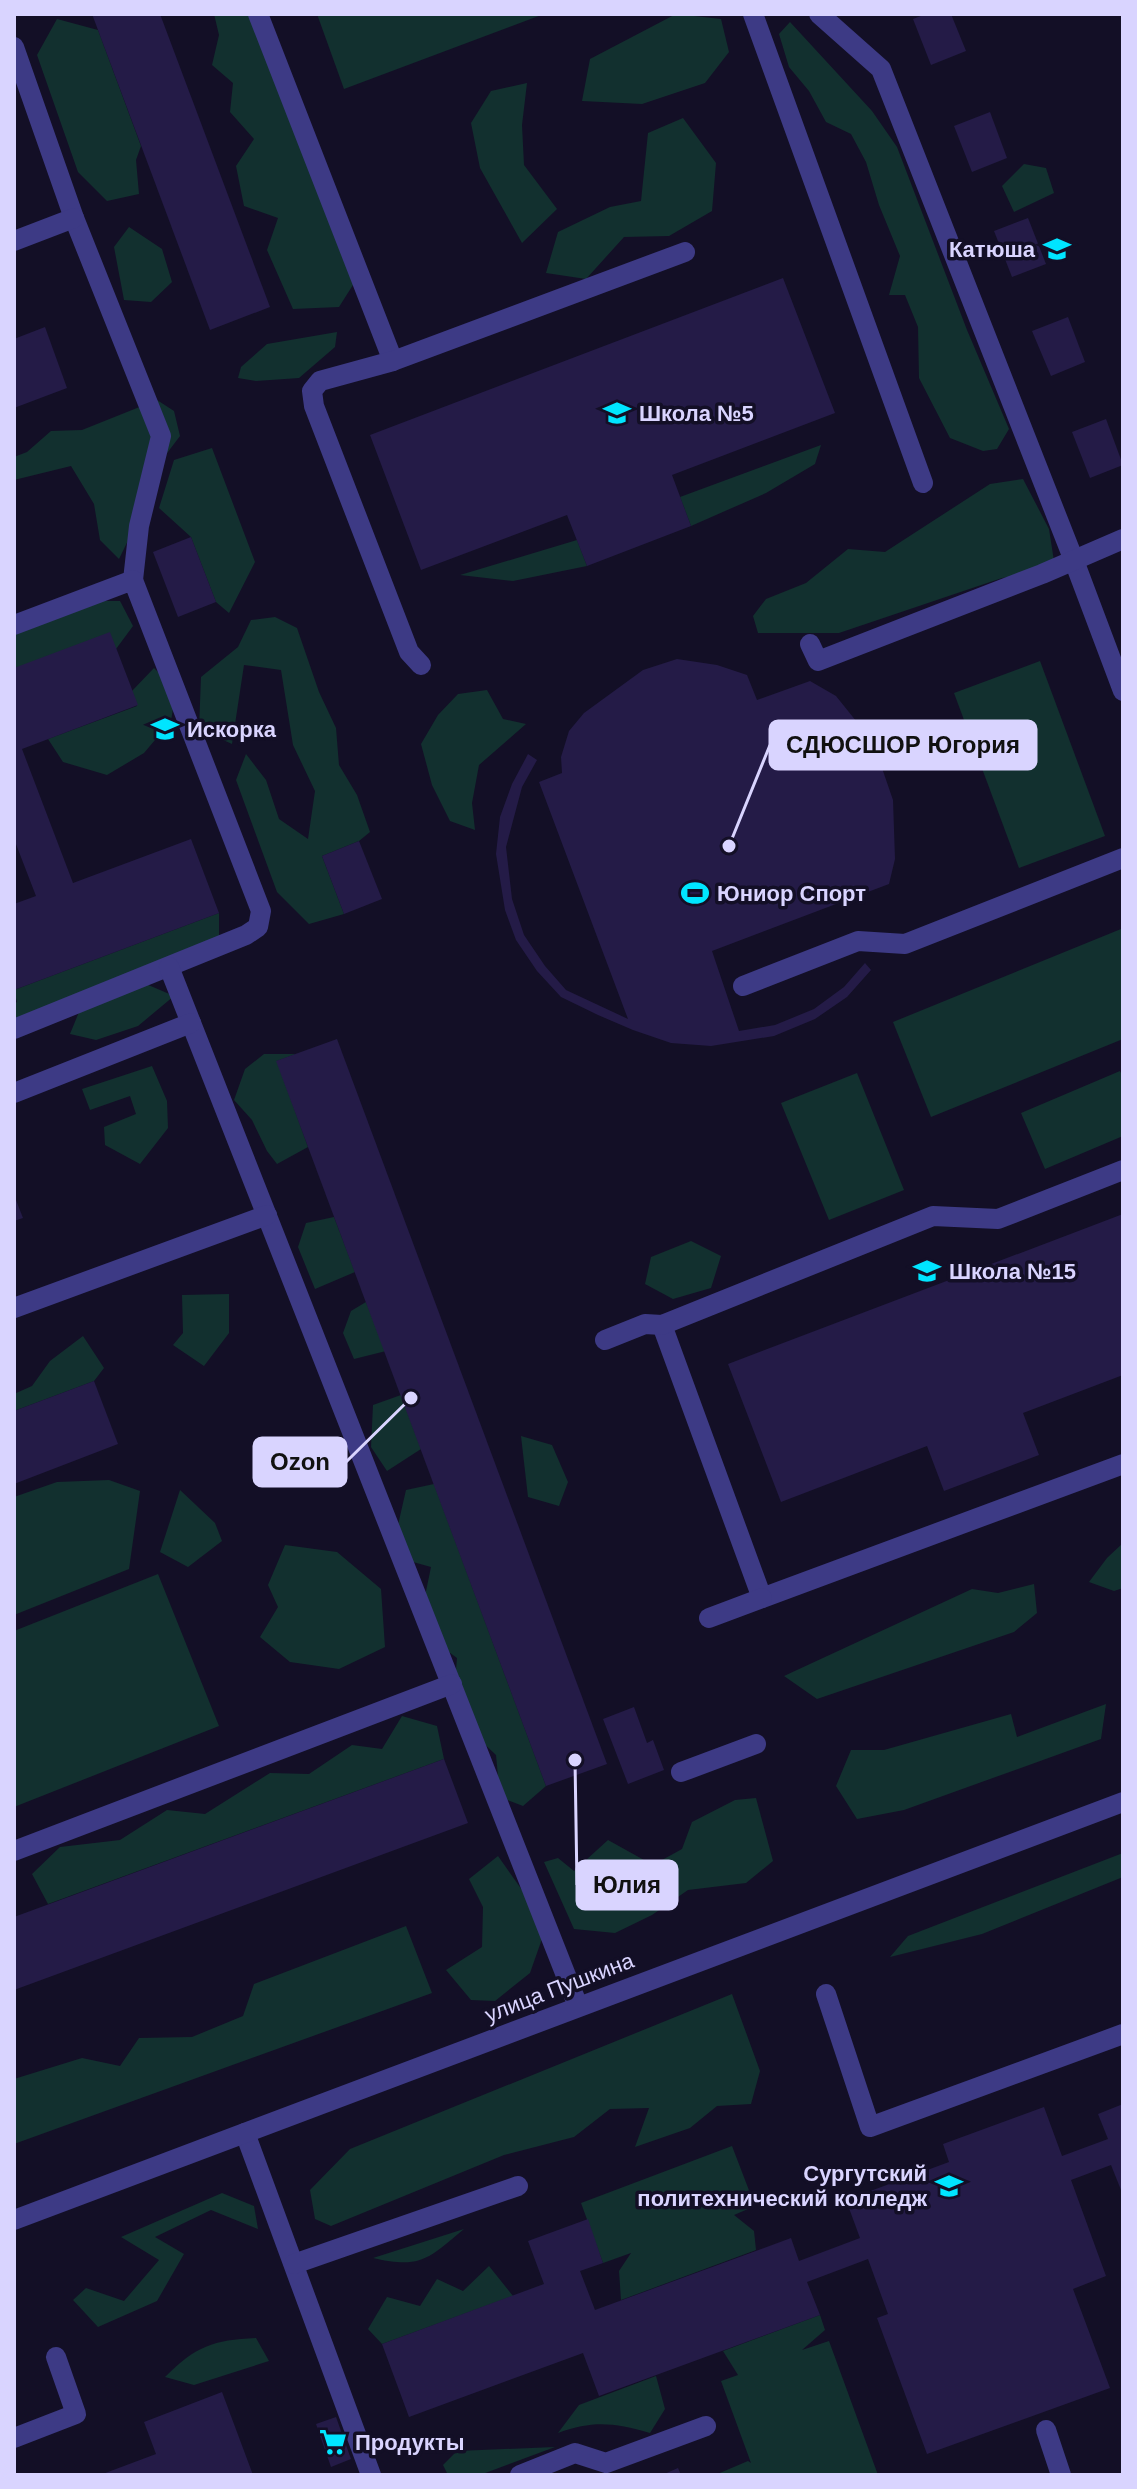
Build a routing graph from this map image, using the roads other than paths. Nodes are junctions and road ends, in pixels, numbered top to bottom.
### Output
1 (258, 14) edge
2 (753, 14) edge
3 (819, 14) edge
4 (14, 47) edge
5 (74, 218) junction
6 (14, 241) edge
7 (685, 252) dead end
8 (393, 361) junction
9 (923, 483) dead end
10 (1123, 539) edge
11 (1073, 558) junction
12 (133, 580) junction
13 (14, 625) edge
14 (810, 644) dead end
15 (421, 665) dead end
16 (1123, 691) edge
17 (1123, 858) edge
18 (169, 967) junction
19 (743, 986) dead end
20 (191, 1023) junction
21 (14, 1029) edge
22 (14, 1093) edge
23 (1123, 1170) edge
24 (267, 1215) junction
25 (14, 1308) edge
26 (662, 1325) junction
27 (605, 1340) dead end
28 (1123, 1464) edge
29 (762, 1598) junction
30 (709, 1618) dead end
31 (452, 1684) junction
32 (756, 1744) dead end
33 (681, 1772) dead end
34 (1123, 1802) edge
35 (14, 1851) edge
36 (826, 1994) dead end
37 (578, 2006) junction
38 (1123, 2034) edge
39 (245, 2133) junction
40 (518, 2186) dead end
41 (14, 2220) edge
42 (294, 2264) junction
43 (56, 2357) dead end
44 (706, 2426) dead end
45 (1046, 2430) dead end
46 (14, 2438) edge
47 (371, 2475) edge
48 (520, 2475) edge
49 (1061, 2475) edge

1 - 8 street
2 - 9 street
3 - 11 street
4 - 5 street
5 - 6 street
5 - 12 street
7 - 8 street
8 - 15 street
10 - 11 street
11 - 14 street
11 - 16 street
12 - 13 street
12 - 18 street
17 - 19 street
18 - 20 street
18 - 21 street
20 - 22 street
20 - 24 street
23 - 26 street
24 - 25 street
24 - 31 street
26 - 27 street
26 - 29 street
28 - 29 street
29 - 30 street
31 - 35 street
31 - 37 street
32 - 33 street
34 - 37 street, улица Пушкина
36 - 38 street
37 - 39 street, улица Пушкина
39 - 41 street, улица Пушкина
39 - 42 street
40 - 42 street
42 - 47 street
43 - 46 street
44 - 48 street
45 - 49 street

